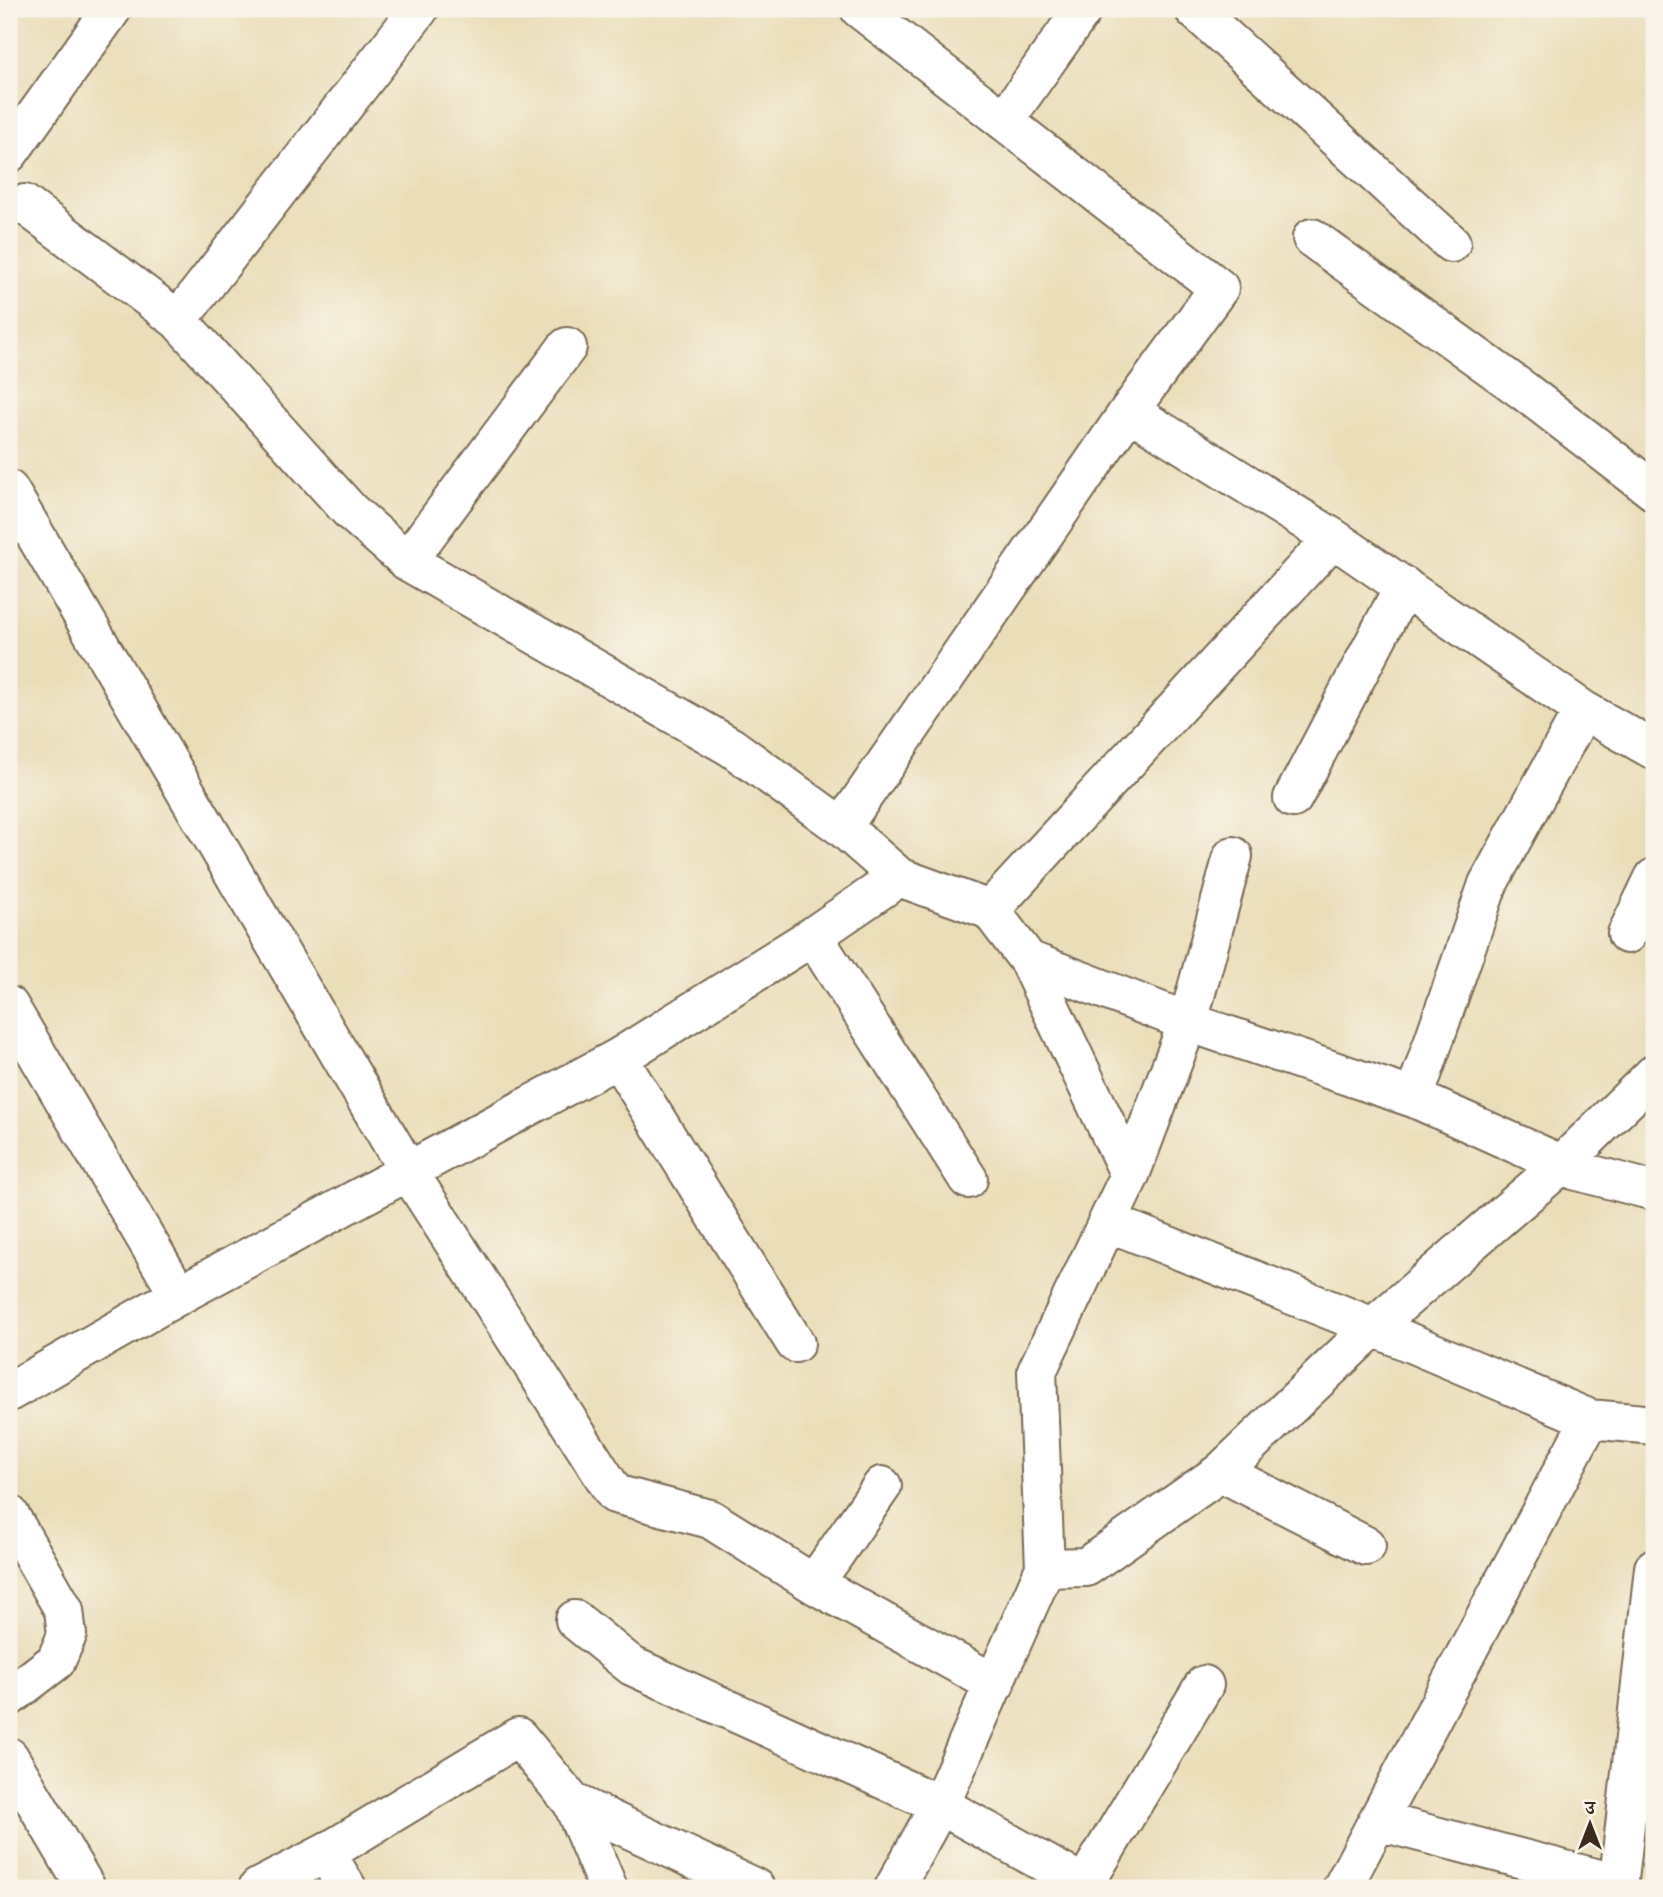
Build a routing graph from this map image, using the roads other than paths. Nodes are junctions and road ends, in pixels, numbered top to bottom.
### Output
1 (112, 9) edge
2 (419, 9) edge
3 (860, 9) edge
4 (1083, 9) edge
5 (1194, 9) edge
6 (1004, 121) junction
7 (9, 153) edge
8 (14, 202) edge
9 (1312, 237) dead end
10 (1451, 243) dead end
11 (178, 320) junction
12 (568, 347) dead end
13 (1129, 411) junction
14 (9, 490) edge
15 (1654, 491) edge
16 (1333, 538) junction
17 (407, 561) junction
18 (1404, 586) junction
19 (1583, 710) junction
20 (1654, 750) edge
21 (1293, 797) dead end
22 (842, 827) junction
23 (1233, 856) dead end
24 (899, 877) junction
25 (1654, 878) edge
26 (990, 910) junction
27 (1627, 933) dead end
28 (813, 936) junction
29 (1028, 960) junction
30 (9, 1006) edge
31 (1188, 1022) junction
32 (618, 1058) junction
33 (1654, 1074) edge
34 (1414, 1098) junction
35 (1561, 1164) junction
36 (408, 1171) junction
37 (1130, 1175) junction
38 (968, 1179) dead end
39 (1654, 1191) edge
40 (1108, 1222) junction
41 (179, 1295) junction
42 (1373, 1327) junction
43 (795, 1343) dead end
44 (9, 1392) edge
45 (1590, 1419) junction
46 (1654, 1424) edge
47 (1221, 1472) junction
48 (882, 1486) dead end
49 (9, 1514) edge
50 (1366, 1546) dead end
51 (1045, 1568) junction
52 (1654, 1568) edge
53 (814, 1584) junction
54 (575, 1620) dead end
55 (995, 1684) junction
56 (1204, 1685) dead end
57 (9, 1697) edge
58 (9, 1757) edge
59 (572, 1802) junction
60 (940, 1805) junction
61 (1378, 1821) junction
62 (326, 1853) junction
63 (1087, 1886) edge
64 (1618, 1886) edge
65 (86, 1888) edge
66 (258, 1888) edge
67 (347, 1888) edge
68 (608, 1888) edge
69 (755, 1888) edge
70 (894, 1888) edge
71 (1342, 1888) edge

1 - 7 street
2 - 11 street
3 - 6 street
4 - 6 street
5 - 10 street
6 - 13 street
8 - 11 street
9 - 15 street
11 - 17 street
12 - 17 street
13 - 16 street
13 - 22 street
14 - 36 street
16 - 18 street
16 - 26 street
17 - 22 street
18 - 19 street
18 - 21 street
19 - 20 street
19 - 34 street
22 - 24 street
23 - 31 street
24 - 26 street
24 - 28 street
25 - 27 street
26 - 29 street
28 - 32 street
28 - 38 street
29 - 31 street
29 - 37 street
30 - 41 street
31 - 34 street
31 - 37 street
32 - 36 street
32 - 43 street
33 - 35 street
34 - 35 street
35 - 39 street
35 - 42 street
36 - 41 street
36 - 53 street
37 - 40 street
40 - 42 street
40 - 51 street
41 - 44 street
42 - 45 street
42 - 47 street
45 - 46 street
45 - 61 street
47 - 50 street
47 - 51 street
48 - 53 street
49 - 57 street
51 - 55 street
52 - 64 street
53 - 55 street
54 - 60 street
55 - 60 street
56 - 63 street
58 - 65 street
59 - 62 street
59 - 68 street
59 - 69 street
60 - 63 street
60 - 70 street
61 - 64 street
61 - 71 street
62 - 66 street
62 - 67 street

